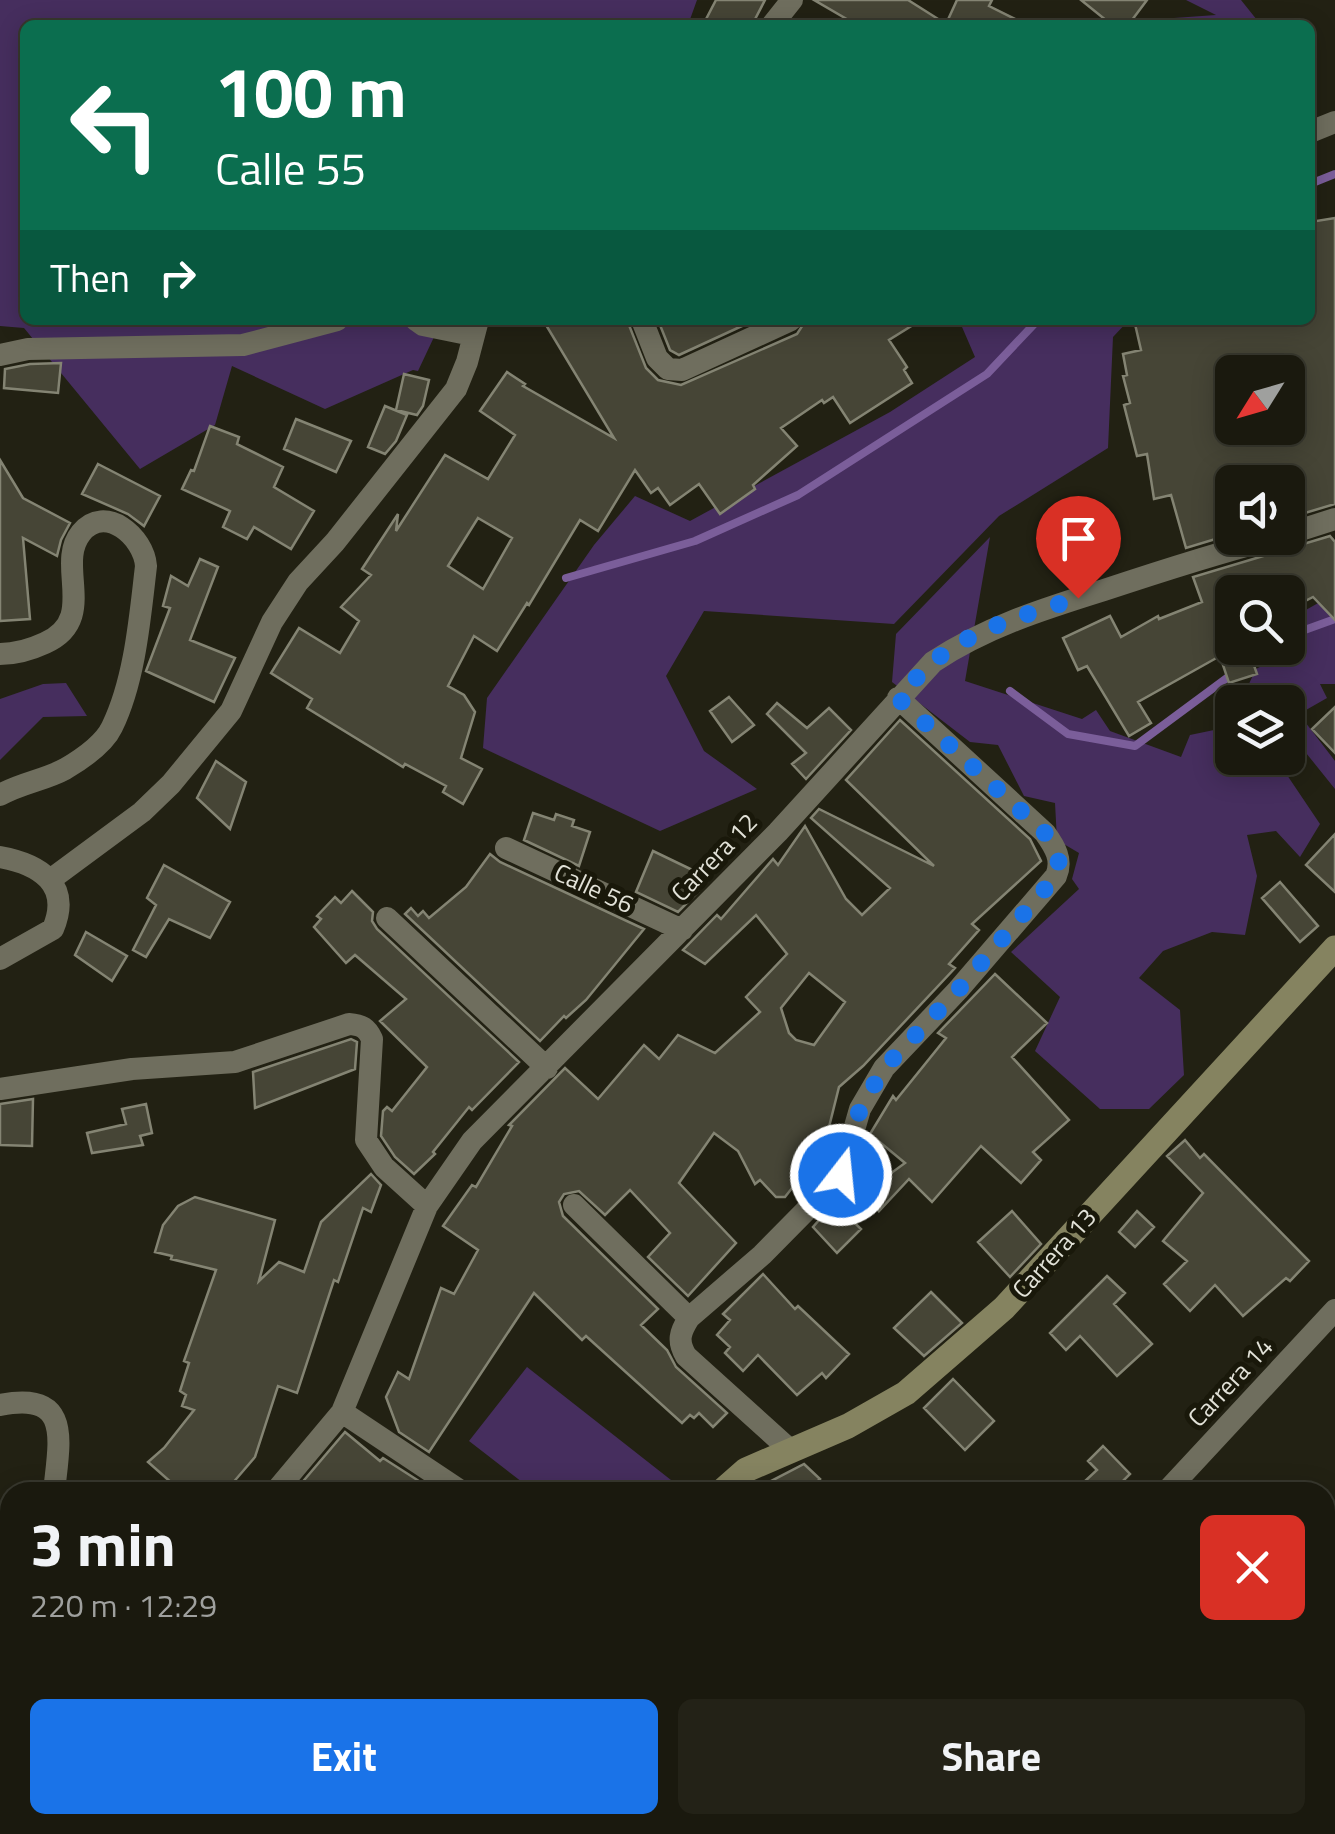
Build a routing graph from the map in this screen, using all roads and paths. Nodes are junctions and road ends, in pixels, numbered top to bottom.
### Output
1 (792, 0) edge
2 (776, 20) edge
3 (318, 325) edge
4 (423, 325) edge
5 (644, 325) edge
6 (780, 325) edge
7 (475, 327) edge
8 (0, 355) edge
9 (1335, 519) edge
10 (1305, 529) edge
11 (1215, 553) edge
12 (0, 654) edge
13 (898, 698) junction
14 (0, 795) edge
15 (506, 848) dead end
16 (0, 857) edge
17 (50, 880) junction
18 (386, 918) dead end
19 (682, 930) junction
20 (1335, 948) edge
21 (0, 960) edge
22 (1325, 972) edge
23 (547, 1068) junction
24 (0, 1089) edge
25 (574, 1205) dead end
26 (428, 1206) junction
27 (1335, 1310) edge
28 (689, 1318) junction
29 (0, 1405) edge
30 (342, 1412) junction
31 (789, 1449) junction
32 (55, 1482) edge
33 (283, 1482) edge
34 (447, 1482) edge
35 (732, 1482) edge
36 (1175, 1482) edge

1 - 2 street
3 - 8 street
4 - 7 street
5 - 6 street
7 - 17 street
9 - 10 street
11 - 13 street, Carrera 12
12 - 14 street
13 - 19 street, Carrera 12
13 - 28 street
15 - 19 street, Calle 56
16 - 17 street
17 - 21 street
18 - 23 street
19 - 23 street, Carrera 12
20 - 22 street, Carrera 13
22 - 31 street, Carrera 13
23 - 26 street, Carrera 12
24 - 26 street
25 - 28 street
26 - 30 street, Carrera 12
27 - 36 street, Carrera 14
28 - 31 street
29 - 32 street
30 - 33 street, Carrera 12
30 - 34 street
31 - 35 street, Carrera 13

